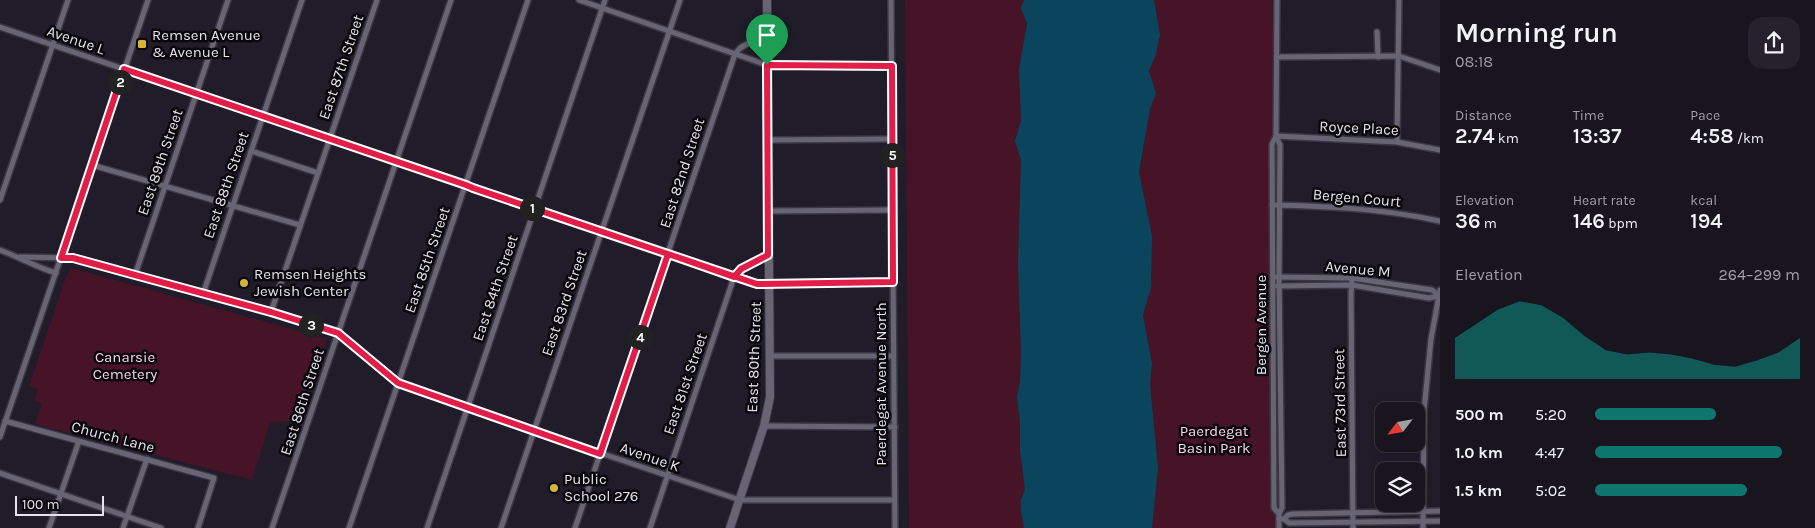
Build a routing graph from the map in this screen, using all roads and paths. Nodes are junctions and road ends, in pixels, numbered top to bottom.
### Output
1 (68, 0) edge
2 (148, 0) edge
3 (228, 0) edge
4 (302, 0) edge
5 (376, 0) edge
6 (451, 0) edge
7 (528, 0) edge
8 (579, 0) edge
9 (605, 0) edge
10 (680, 0) edge
11 (767, 0) edge
12 (892, 0) edge
13 (1277, 0) edge
14 (1399, 0) edge
15 (603, 8) junction
16 (0, 27) edge
17 (669, 31) junction
18 (1378, 32) dead end
19 (767, 33) junction
20 (52, 45) junction
21 (735, 54) junction
22 (1378, 56) junction
23 (1399, 56) junction
24 (1278, 57) junction
25 (767, 65) junction
26 (892, 66) junction
27 (124, 69) junction
28 (1440, 70) edge
29 (196, 94) junction
30 (263, 116) junction
31 (1276, 136) junction
32 (892, 138) junction
33 (330, 140) junction
34 (768, 140) junction
35 (1397, 142) junction
36 (1440, 150) edge
37 (251, 151) junction
38 (396, 162) junction
39 (92, 165) junction
40 (318, 173) junction
41 (466, 185) junction
42 (165, 187) junction
43 (0, 200) edge
44 (233, 204) junction
45 (1272, 205) junction
46 (1280, 205) junction
47 (535, 209) junction
48 (892, 210) junction
49 (769, 211) junction
50 (1440, 220) edge
51 (300, 225) junction
52 (601, 232) junction
53 (0, 250) edge
54 (668, 254) junction
55 (768, 255) junction
56 (20, 257) junction
57 (61, 258) junction
58 (56, 273) junction
59 (135, 275) junction
60 (734, 277) junction
61 (1273, 277) junction
62 (1279, 277) junction
63 (1352, 278) junction
64 (893, 282) junction
65 (769, 284) junction
66 (1352, 285) junction
67 (1273, 286) junction
68 (1280, 286) junction
69 (203, 294) junction
70 (1439, 294) edge
71 (271, 312) junction
72 (338, 333) junction
73 (770, 356) junction
74 (893, 356) junction
75 (398, 383) junction
76 (467, 408) junction
77 (6, 421) junction
78 (764, 426) junction
79 (895, 427) junction
80 (534, 431) junction
81 (0, 437) edge
82 (79, 441) junction
83 (600, 454) junction
84 (147, 459) junction
85 (1423, 462) edge
86 (0, 473) edge
87 (667, 476) junction
88 (60, 494) junction
89 (740, 500) junction
90 (894, 500) junction
91 (1425, 511) edge
92 (1440, 511) edge
93 (1388, 512) edge
94 (1423, 512) edge
95 (1353, 513) junction
96 (127, 516) junction
97 (1281, 517) junction
98 (1423, 521) junction
99 (1440, 521) edge
100 (1353, 525) edge
101 (49, 528) edge
102 (123, 528) edge
103 (161, 528) edge
104 (198, 528) edge
105 (272, 528) edge
106 (348, 528) edge
107 (427, 528) edge
108 (501, 528) edge
109 (575, 528) edge
110 (650, 528) edge
111 (730, 528) edge
112 (895, 528) edge
113 (1280, 528) edge
114 (1423, 528) edge

1 - 20 street
2 - 27 street
3 - 29 street, East 89th Street
4 - 30 street, East 88th Street
5 - 33 street, East 87th Street
6 - 38 street, East 86th Street
7 - 41 street, East 85th Street
8 - 15 street
9 - 15 street, East 84th Street
10 - 17 street, East 83rd Street
11 - 19 street, East 80th Street
12 - 26 street, Paerdegat Avenue North
13 - 24 street, Bergen Avenue
14 - 23 street
15 - 17 street
15 - 47 street, East 84th Street
16 - 20 street, Avenue L
17 - 21 street
17 - 52 street, East 83rd Street
18 - 22 street
19 - 21 street
19 - 25 street, East 80th Street
20 - 27 street, Avenue L
20 - 43 street
21 - 25 street
21 - 54 street, East 82nd Street
22 - 23 street
22 - 24 street
23 - 28 street
23 - 35 street
24 - 31 street, Bergen Avenue
25 - 26 street
25 - 34 street, East 80th Street
26 - 32 street, Paerdegat Avenue North
27 - 29 street, Avenue L
27 - 39 street
29 - 30 street, Avenue L
29 - 42 street, East 89th Street
30 - 33 street, Avenue L
30 - 37 street, East 88th Street
31 - 35 street, Royce Place
31 - 45 street, Bergen Avenue
31 - 46 street, Bergen Avenue
32 - 34 street
32 - 48 street, Paerdegat Avenue North
33 - 38 street, Avenue L
33 - 40 street, East 87th Street
34 - 49 street, East 80th Street
35 - 36 street, Royce Place
37 - 40 street
37 - 44 street, East 88th Street
38 - 41 street, Avenue L
38 - 72 street, East 86th Street
39 - 42 street
39 - 57 street
40 - 51 street, East 87th Street
41 - 47 street, Avenue L
41 - 75 street, East 85th Street
42 - 44 street
42 - 59 street, East 89th Street
44 - 51 street
44 - 69 street, East 88th Street
45 - 46 street, Bergen Court
45 - 61 street, Bergen Avenue
46 - 50 street, Bergen Court
46 - 62 street, Bergen Avenue
47 - 52 street, Avenue L
47 - 76 street, East 84th Street
48 - 49 street
48 - 64 street, Paerdegat Avenue North
49 - 55 street, East 80th Street
51 - 71 street, East 87th Street
52 - 54 street, Avenue L
52 - 80 street, East 83rd Street
53 - 56 street, Avenue K
54 - 60 street, Avenue L
54 - 83 street, East 82nd Street
55 - 60 street
55 - 65 street, East 80th Street
56 - 57 street, Avenue K
56 - 58 street, Avenue K
57 - 58 street
57 - 59 street, Avenue K
58 - 77 street
59 - 69 street, Avenue K
60 - 65 street, Avenue L
60 - 87 street, East 81st Street
61 - 62 street, Avenue M
61 - 67 street, Bergen Avenue
62 - 63 street, Avenue M
62 - 68 street, Bergen Avenue
63 - 66 street, East 73rd Street
63 - 70 street, Avenue M
64 - 65 street, Avenue L
64 - 74 street, Paerdegat Avenue North
65 - 73 street, East 80th Street
66 - 68 street, Avenue M
66 - 70 street, Avenue M
66 - 95 street, East 73rd Street
67 - 68 street, Avenue M
67 - 97 street, Bergen Avenue
68 - 97 street, Bergen Avenue
69 - 71 street, Avenue K
70 - 85 street
71 - 72 street, Avenue K
72 - 75 street, Avenue K
72 - 105 street, East 86th Street
73 - 74 street
73 - 78 street, East 80th Street
74 - 79 street, Paerdegat Avenue North
75 - 76 street, Avenue K
75 - 106 street, East 85th Street
76 - 80 street, Avenue K
76 - 107 street, East 84th Street
77 - 81 street
77 - 82 street, Church Lane
78 - 79 street
78 - 89 street, East 80th Street
79 - 90 street, Paerdegat Avenue North
80 - 83 street, Avenue K
80 - 108 street, East 83rd Street
82 - 84 street, Church Lane
82 - 88 street
83 - 87 street, Avenue K
83 - 109 street, East 82nd Street
84 - 96 street
84 - 104 street, Church Lane
86 - 88 street
87 - 89 street, Avenue K
87 - 110 street, East 81st Street
88 - 96 street
88 - 101 street
89 - 90 street, Avenue K
89 - 111 street, East 80th Street
90 - 112 street, Paerdegat Avenue North
91 - 92 street
93 - 95 street
94 - 98 street
95 - 97 street
95 - 100 street, East 73rd Street
96 - 102 street
96 - 103 street
97 - 100 street
97 - 113 street, Bergen Avenue
98 - 99 street
98 - 100 street
98 - 114 street

